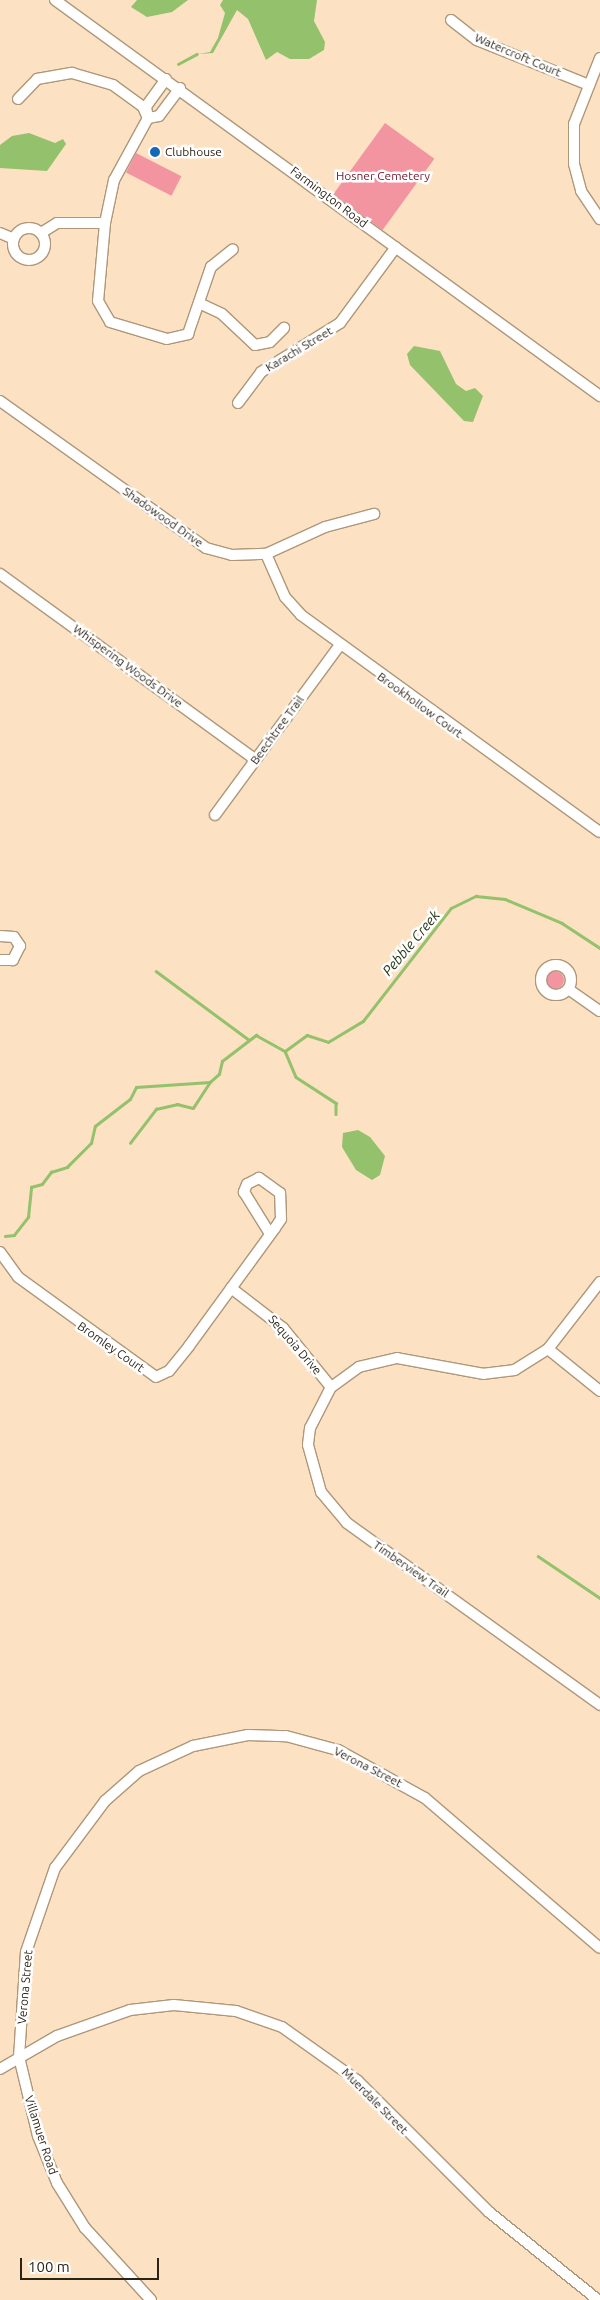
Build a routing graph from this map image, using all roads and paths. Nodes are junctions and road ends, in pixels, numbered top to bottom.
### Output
1 (55, 0) edge
2 (450, 20) dead end
3 (600, 58) edge
4 (166, 79) junction
5 (589, 85) junction
6 (180, 88) junction
7 (18, 99) dead end
8 (148, 118) junction
9 (600, 219) edge
10 (104, 223) junction
11 (0, 233) edge
12 (41, 233) junction
13 (14, 239) junction
14 (396, 247) junction
15 (233, 249) dead end
16 (201, 304) junction
17 (284, 328) dead end
18 (600, 396) edge
19 (0, 401) edge
20 (238, 403) dead end
21 (374, 514) dead end
22 (266, 554) junction
23 (0, 574) edge
24 (338, 646) junction
25 (256, 759) junction
26 (215, 815) dead end
27 (600, 832) edge
28 (0, 936) edge
29 (0, 960) edge
30 (571, 991) dead end
31 (600, 1012) edge
32 (270, 1234) junction
33 (0, 1252) edge
34 (600, 1282) edge
35 (231, 1288) junction
36 (548, 1349) junction
37 (331, 1387) junction
38 (600, 1391) edge
39 (600, 1705) edge
40 (600, 1948) edge
41 (19, 2058) junction
42 (0, 2069) edge
43 (144, 2298) edge
44 (598, 2300) edge

1 - 4 street, Farmington Road
2 - 5 street, Watercroft Court
3 - 5 street
4 - 6 street, Farmington Road
4 - 8 street
5 - 9 street
6 - 8 street
6 - 14 street, Farmington Road
7 - 8 street
8 - 10 street
10 - 12 street
10 - 16 street
11 - 13 street
12 - 13 street
12 - 13 street
14 - 18 street, Farmington Road
14 - 20 street, Karachi Street
15 - 16 street
16 - 17 street
19 - 22 street, Shadowood Drive
21 - 22 street, Shadowood Drive
22 - 24 street, Brookhollow Court
23 - 25 street, Whispering Woods Drive
24 - 25 street, Beechtree Trail
24 - 27 street, Brookhollow Court
25 - 26 street, Beechtree Trail
28 - 29 street
30 - 31 street
32 - 32 street, Bromley Court
32 - 35 street, Bromley Court
33 - 35 street, Bromley Court
34 - 36 street
35 - 37 street, Sequoia Drive
36 - 37 street
36 - 38 street
37 - 39 street, Timberview Trail
40 - 41 street, Verona Street
41 - 42 street, Muerdale Street
41 - 43 street, Villamuer Road
41 - 44 street, Muerdale Street

